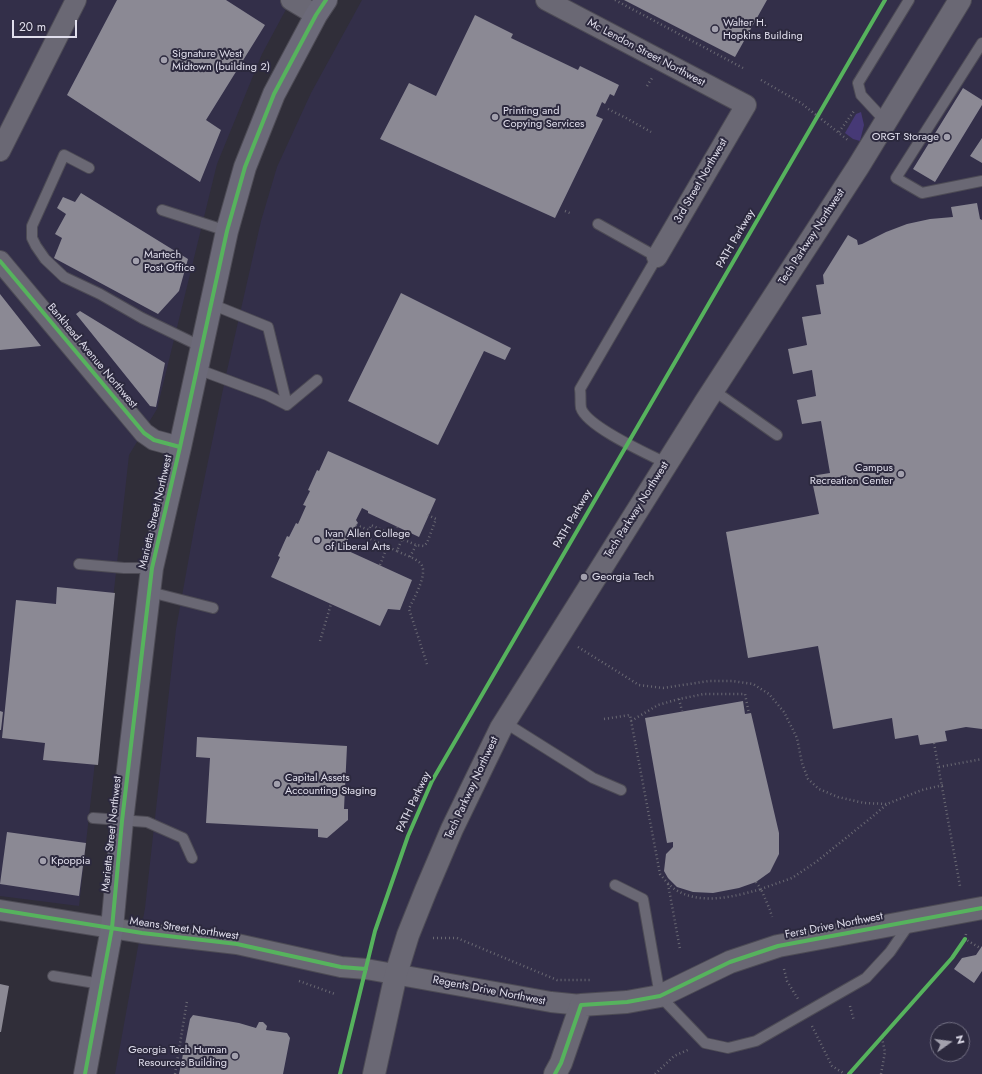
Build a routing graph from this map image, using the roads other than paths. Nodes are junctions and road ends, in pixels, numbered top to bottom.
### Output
1 (76, 0) edge
2 (291, 0) edge
3 (546, 0) edge
4 (909, 0) edge
5 (960, 0) edge
6 (321, 8) edge
7 (982, 44) edge
8 (746, 105) joint
9 (886, 122) junction
10 (0, 151) edge
11 (89, 168) dead end
12 (982, 181) edge
13 (162, 210) dead end
14 (598, 224) dead end
15 (227, 231) junction
16 (657, 257) junction
17 (0, 261) edge
18 (211, 304) junction
19 (202, 347) junction
20 (197, 369) junction
21 (316, 380) dead end
22 (713, 390) junction
23 (287, 405) junction
24 (777, 435) dead end
25 (180, 447) junction
26 (666, 463) junction
27 (79, 564) dead end
28 (152, 568) junction
29 (150, 592) junction
30 (213, 608) dead end
31 (504, 722) junction
32 (621, 790) dead end
33 (93, 818) dead end
34 (122, 821) junction
35 (192, 858) dead end
36 (615, 885) dead end
37 (982, 908) edge
38 (0, 910) edge
39 (911, 921) junction
40 (112, 928) junction
41 (396, 974) junction
42 (53, 976) dead end
43 (101, 984) junction
44 (660, 996) junction
45 (582, 1005) junction
46 (85, 1074) edge
47 (374, 1074) edge
48 (555, 1074) edge

1 - 10 street
2 - 6 street
3 - 8 street, Mc Lendon Street Northwest
4 - 9 lane
5 - 9 street, Tech Parkway Northwest
6 - 15 main road, Marietta Street Northwest
7 - 12 lane
8 - 16 street, 3rd Street Northwest
9 - 22 street, Tech Parkway Northwest
11 - 19 lane
13 - 15 lane
14 - 16 lane
15 - 18 main road, Marietta Street Northwest
16 - 26 lane
17 - 25 street, Bankhead Avenue Northwest
18 - 19 main road, Marietta Street Northwest
18 - 23 lane
19 - 20 main road, Marietta Street Northwest
20 - 23 lane
20 - 25 main road, Marietta Street Northwest
21 - 23 lane
22 - 24 lane
22 - 26 street, Tech Parkway Northwest
25 - 28 main road, Marietta Street Northwest
26 - 31 street, Tech Parkway Northwest
27 - 28 lane
28 - 29 main road, Marietta Street Northwest
29 - 30 lane
29 - 34 main road, Marietta Street Northwest
31 - 32 lane
31 - 41 street, Tech Parkway Northwest
33 - 34 lane
34 - 35 lane
34 - 40 main road, Marietta Street Northwest
36 - 44 lane
37 - 39 street, Ferst Drive Northwest
38 - 40 street, Means Street Northwest
39 - 44 street, Ferst Drive Northwest
39 - 44 lane
40 - 41 street, Means Street Northwest
40 - 43 main road, Marietta Street Northwest
41 - 45 street, Regents Drive Northwest
41 - 47 street, Tech Parkway Northwest
42 - 43 lane
43 - 46 main road, Marietta Street Northwest
44 - 45 street, Ferst Drive Northwest
45 - 48 street

